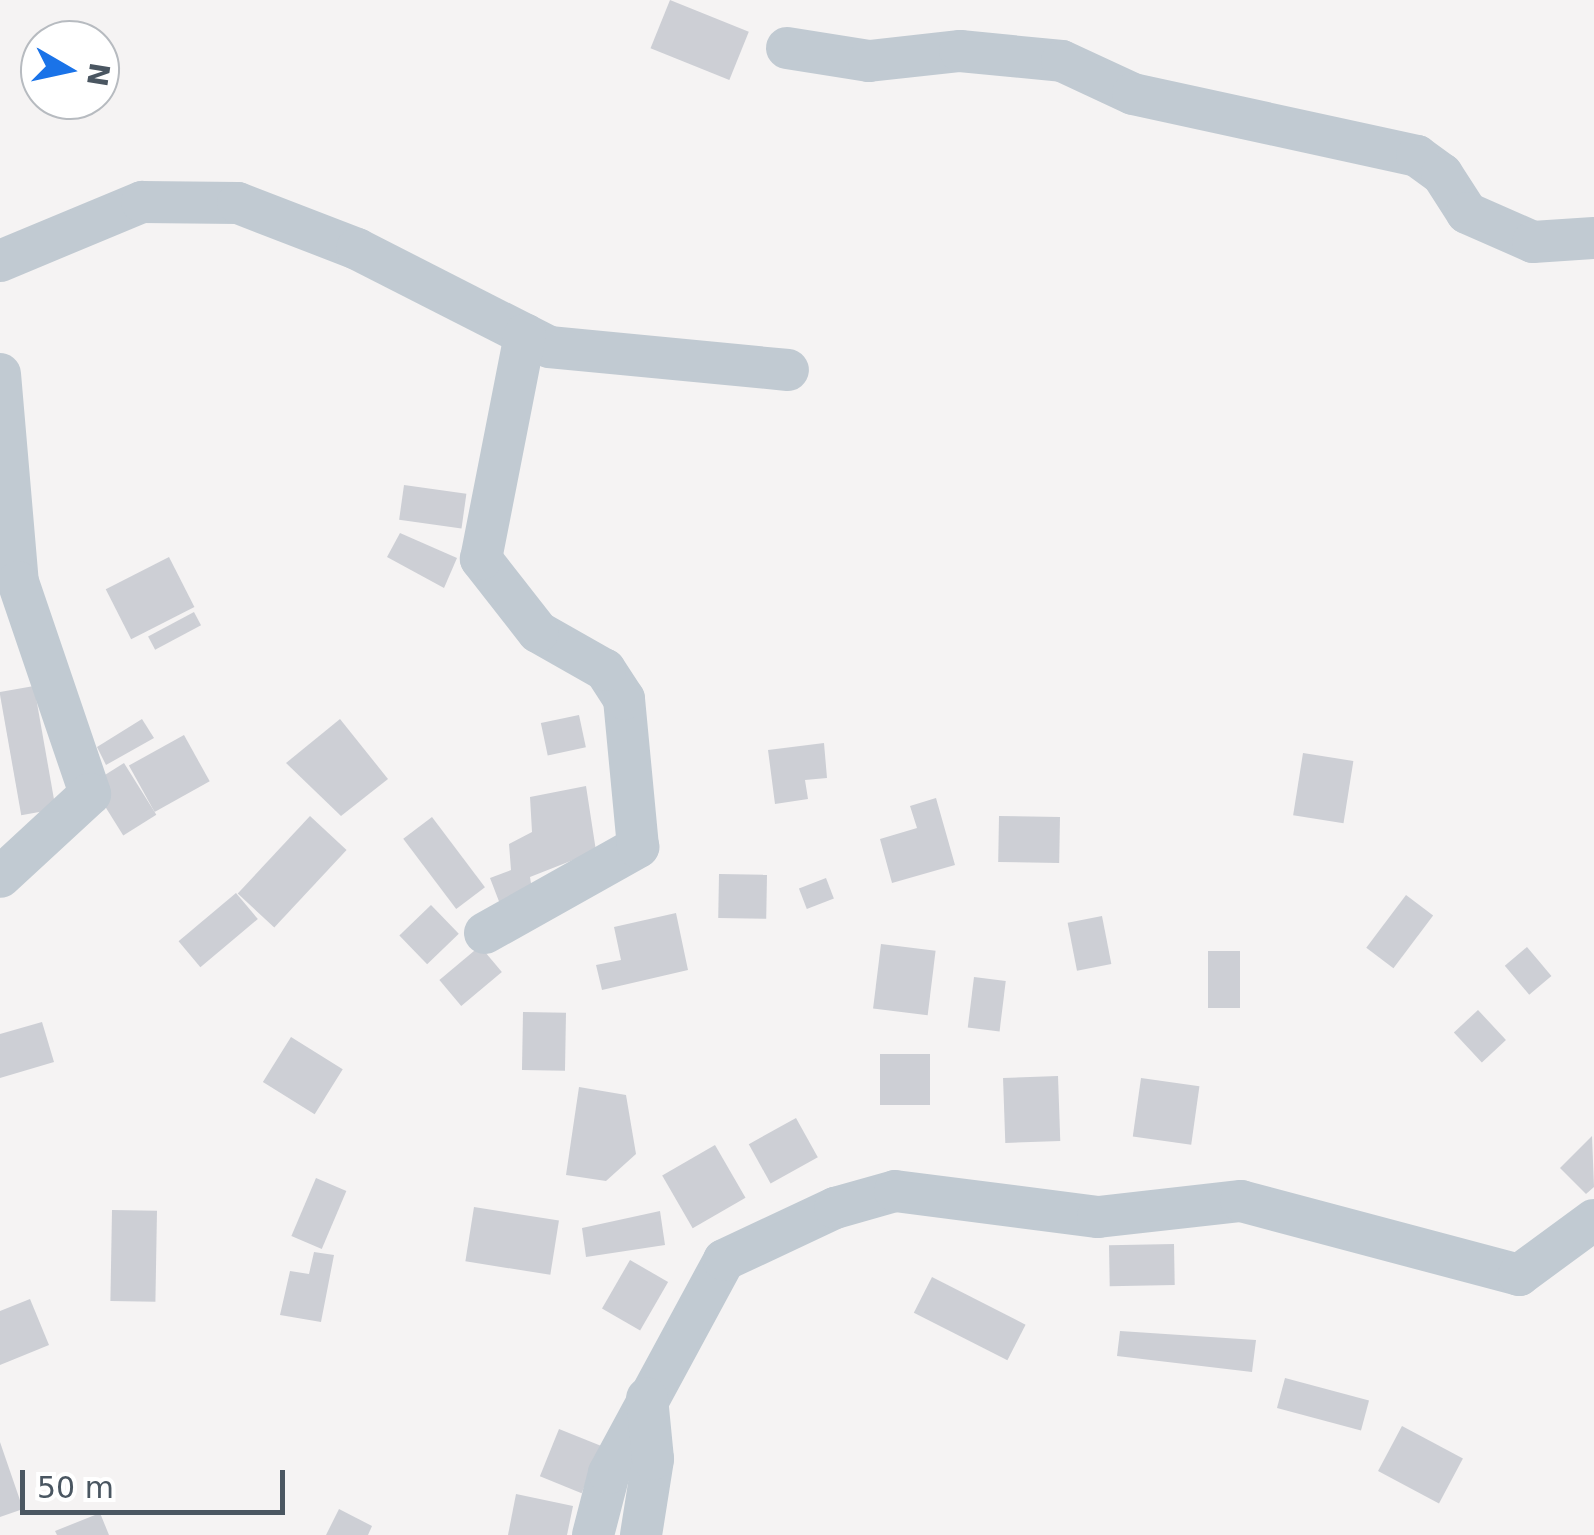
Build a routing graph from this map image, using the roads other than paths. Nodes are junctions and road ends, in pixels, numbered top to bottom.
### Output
1 (787, 48) dead end
2 (1594, 238) edge
3 (0, 261) edge
4 (525, 334) junction
5 (788, 370) dead end
6 (0, 374) edge
7 (0, 877) edge
8 (485, 933) dead end
9 (1594, 1220) edge
10 (648, 1398) junction
11 (594, 1535) edge
12 (641, 1535) edge

1 - 2 street
3 - 4 street
4 - 5 street
4 - 8 street
6 - 7 street
9 - 10 street
10 - 11 street
10 - 12 street

